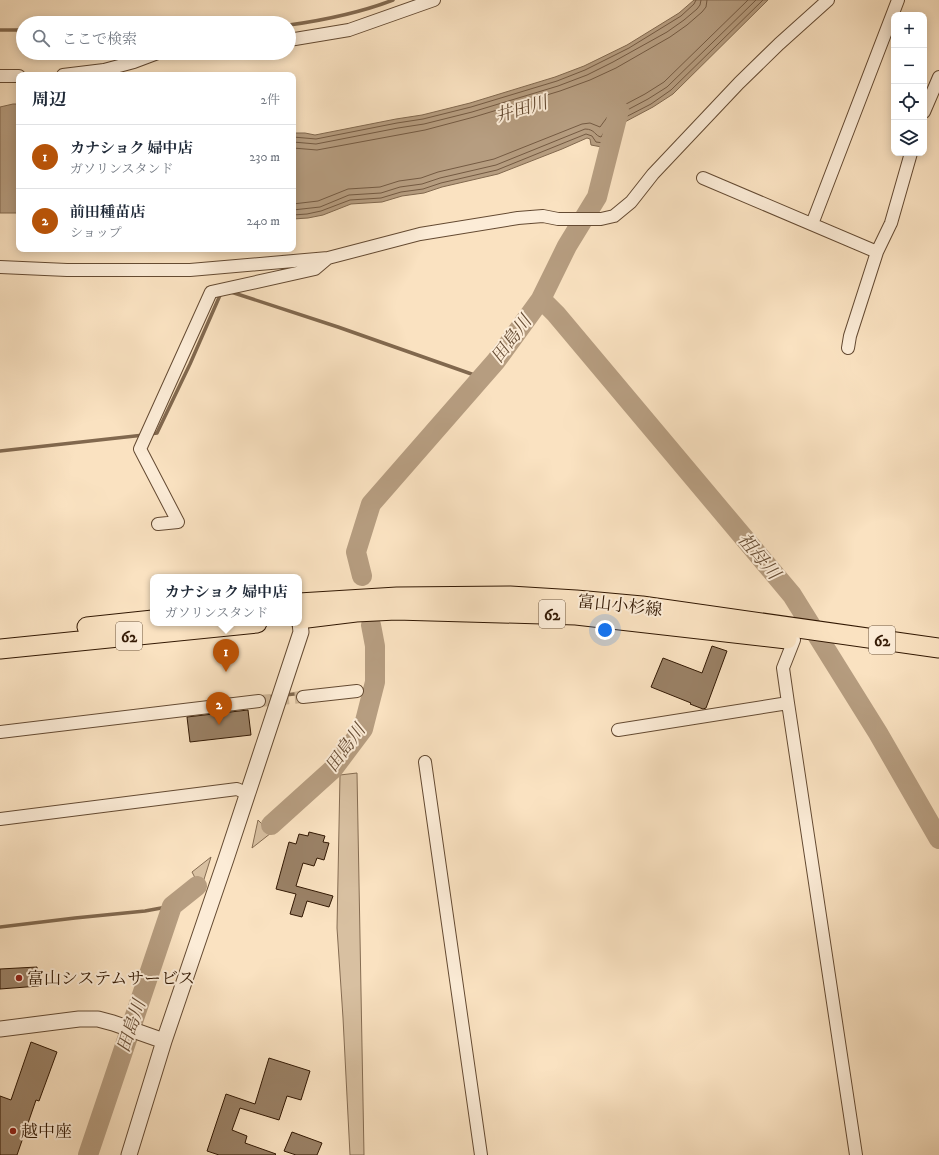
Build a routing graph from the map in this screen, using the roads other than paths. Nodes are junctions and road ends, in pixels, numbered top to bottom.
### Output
1 (434, 0) edge
2 (828, 0) edge
3 (898, 0) edge
4 (296, 39) edge
5 (139, 60) edge
6 (88, 72) edge
7 (0, 76) edge
8 (16, 76) edge
9 (939, 77) edge
10 (927, 105) edge
11 (910, 156) edge
12 (703, 178) dead end
13 (812, 224) junction
14 (876, 252) junction
15 (328, 258) junction
16 (0, 267) edge
17 (848, 348) dead end
18 (158, 524) dead end
19 (302, 613) edge
20 (150, 620) edge
21 (227, 626) edge
22 (300, 626) edge
23 (0, 636) edge
24 (798, 636) junction
25 (831, 639) junction
26 (939, 648) edge
27 (0, 649) edge
28 (939, 661) edge
29 (357, 691) dead end
30 (303, 697) tunnel mouth
31 (259, 701) tunnel mouth
32 (788, 702) junction
33 (618, 730) dead end
34 (0, 732) edge
35 (425, 762) dead end
36 (248, 794) junction
37 (0, 819) edge
38 (0, 1029) edge
39 (164, 1041) junction
40 (128, 1155) edge
41 (481, 1155) edge
42 (856, 1155) edge

1 - 4 street
2 - 15 street
3 - 13 street
5 - 6 street
7 - 8 street
9 - 10 street
11 - 14 street
12 - 13 street
13 - 14 street
14 - 17 street
15 - 16 street
15 - 18 street
19 - 24 main road, 富山小杉線 / 62
20 - 23 main road, 62
21 - 27 main road, 62
22 - 36 street
24 - 25 main road, 富山小杉線 / 62
24 - 32 street
25 - 26 main road, 富山小杉線 / 62
25 - 28 main road, 富山小杉線 / 62
29 - 30 street
31 - 34 street
32 - 33 street
32 - 42 street
35 - 41 street
36 - 37 street
36 - 39 street
38 - 39 street
39 - 40 street

